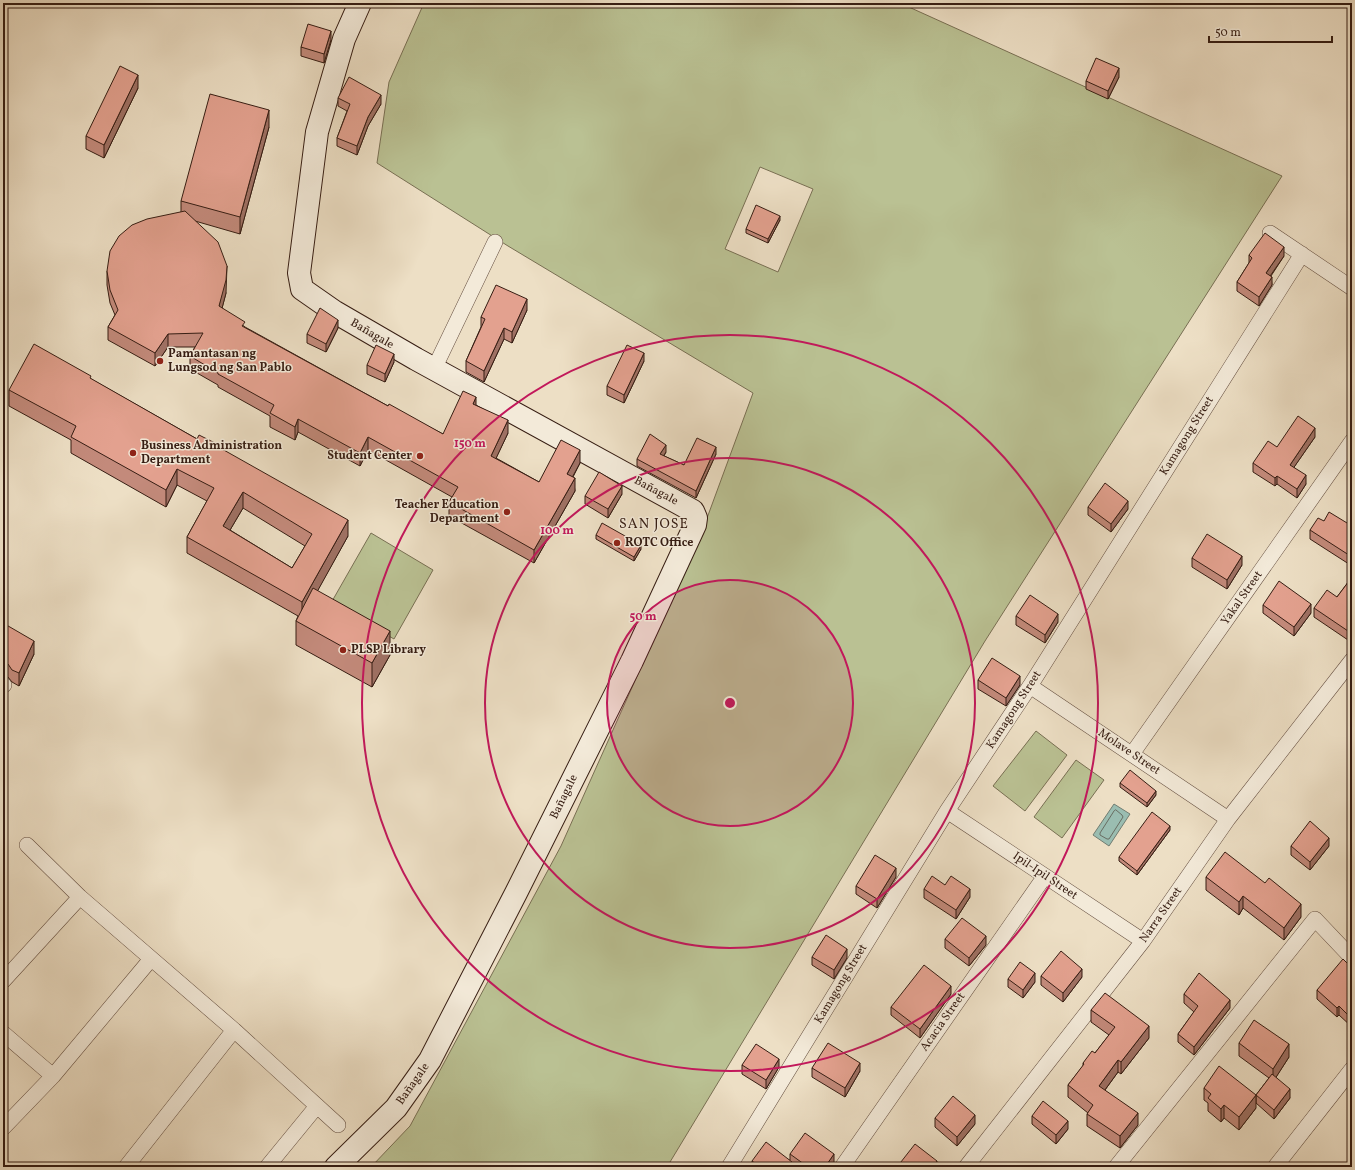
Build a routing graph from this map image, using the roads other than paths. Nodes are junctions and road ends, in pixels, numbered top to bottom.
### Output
1 (360, 3) edge
2 (1270, 233) dead end
3 (495, 242) dead end
4 (1302, 254) junction
5 (1352, 288) edge
6 (434, 368) junction
7 (1352, 441) edge
8 (1352, 660) edge
9 (1030, 686) junction
10 (1132, 754) junction
11 (947, 811) junction
12 (1228, 819) junction
13 (27, 845) dead end
14 (1045, 876) junction
15 (80, 897) junction
16 (1142, 941) junction
17 (1352, 958) edge
18 (151, 959) junction
19 (3, 981) edge
20 (234, 1030) junction
21 (3, 1033) edge
22 (1352, 1069) edge
23 (53, 1076) junction
24 (317, 1106) junction
25 (338, 1125) dead end
26 (3, 1128) edge
27 (126, 1167) edge
28 (267, 1167) edge
29 (336, 1167) edge
30 (729, 1167) edge
31 (842, 1167) edge
32 (966, 1167) edge
33 (1116, 1167) edge
34 (1276, 1167) edge

1 - 6 street, Bañagale
2 - 4 street
3 - 6 street
4 - 5 street
4 - 9 street, Kamagong Street
6 - 29 street, Bañagale
7 - 10 street, Yakal Street
8 - 12 street, Narra Street
9 - 10 street, Molave Street
9 - 11 street, Kamagong Street
10 - 12 street, Molave Street
11 - 14 street, Ipil-Ipil Street
11 - 30 street, Kamagong Street
12 - 16 street, Narra Street
13 - 15 street
14 - 16 street, Ipil-Ipil Street
14 - 31 street, Acacia Street
15 - 18 street
15 - 19 street
16 - 32 street, Narra Street
17 - 33 street
18 - 20 street
18 - 23 street
20 - 24 street
20 - 27 street
21 - 23 street
22 - 34 street
23 - 26 street
24 - 25 street
24 - 28 street

